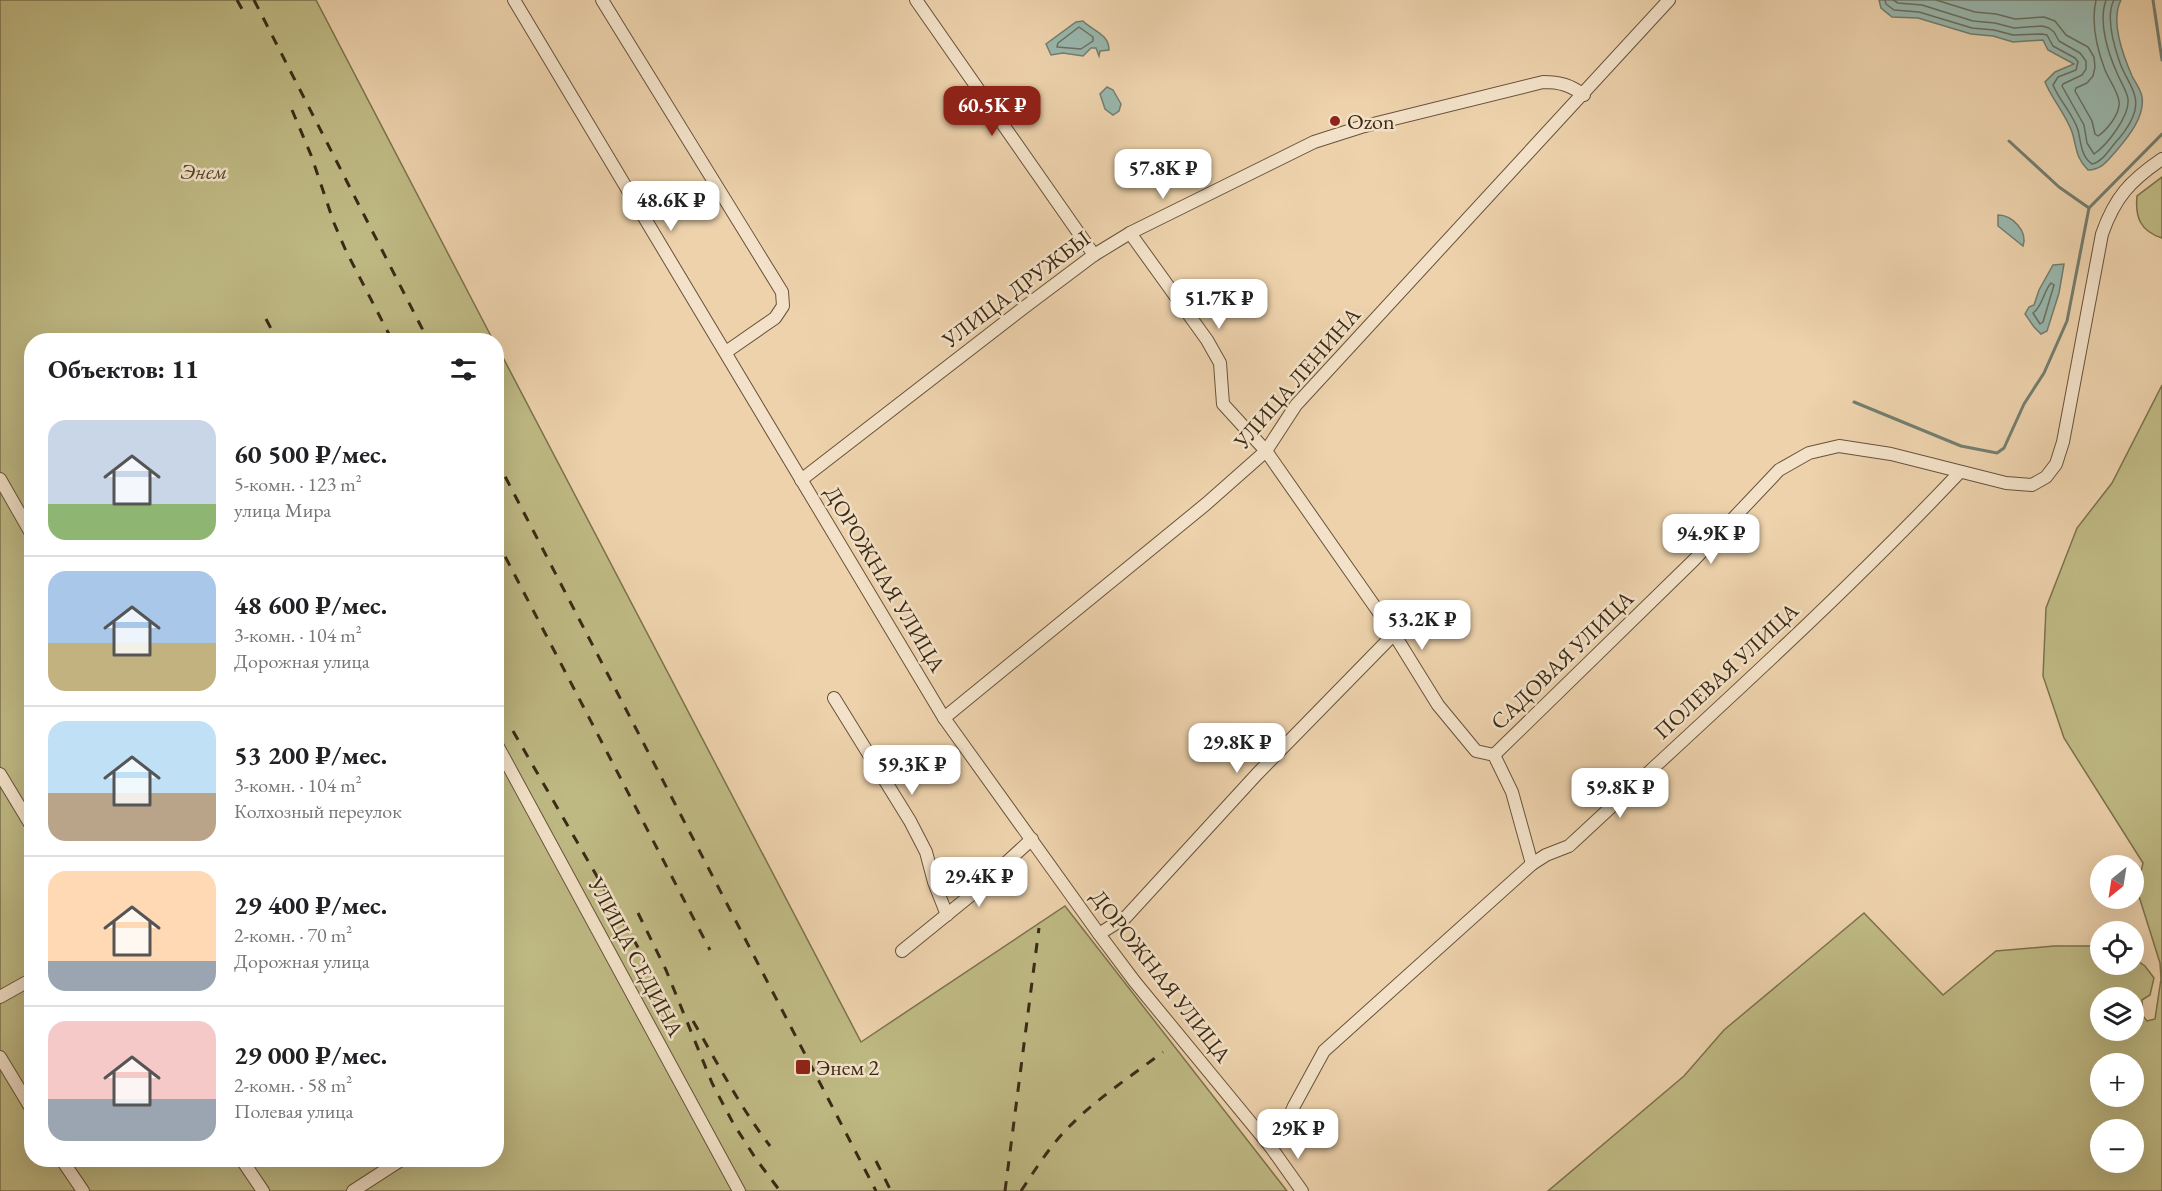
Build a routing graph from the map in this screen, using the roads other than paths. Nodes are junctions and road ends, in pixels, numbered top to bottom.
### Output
1 (514, 0) edge
2 (602, 0) edge
3 (1669, 0) edge
4 (921, 3) edge
5 (1584, 95) junction
6 (2162, 159) edge
7 (1130, 233) junction
8 (1094, 255) junction
9 (726, 352) junction
10 (1266, 451) junction
11 (1959, 473) junction
12 (0, 479) edge
13 (801, 480) junction
14 (24, 521) edge
15 (1394, 634) junction
16 (834, 698) dead end
17 (944, 718) junction
18 (1494, 755) junction
19 (504, 758) edge
20 (0, 774) edge
21 (24, 814) edge
22 (1032, 839) junction
23 (1532, 864) junction
24 (946, 915) junction
25 (1099, 934) junction
26 (902, 951) dead end
27 (24, 984) edge
28 (0, 997) edge
29 (0, 1057) edge
30 (24, 1097) edge
31 (1270, 1146) junction
32 (67, 1167) edge
33 (247, 1167) edge
34 (390, 1167) edge
35 (83, 1191) edge
36 (262, 1191) edge
37 (353, 1191) edge
38 (739, 1191) edge
39 (1302, 1191) edge

1 - 9 street, ДОРОЖНАЯ УЛИЦА
2 - 9 street
3 - 5 street, УЛИЦА ЛЕНИНА
4 - 8 street
5 - 7 street, УЛИЦА ДРУЖБЫ
5 - 10 street, УЛИЦА ЛЕНИНА
6 - 11 street, САДОВАЯ УЛИЦА
7 - 8 street, УЛИЦА ДРУЖБЫ
7 - 10 street
8 - 13 street, УЛИЦА ДРУЖБЫ
9 - 13 street, ДОРОЖНАЯ УЛИЦА
10 - 15 street
10 - 17 street, УЛИЦА ЛЕНИНА
11 - 18 street, САДОВАЯ УЛИЦА
11 - 23 street, ПОЛЕВАЯ УЛИЦА
12 - 14 street
13 - 17 street, ДОРОЖНАЯ УЛИЦА
15 - 18 street
15 - 25 street
16 - 24 street
17 - 22 street, ДОРОЖНАЯ УЛИЦА
18 - 23 street
19 - 38 street, УЛИЦА СЕДИНА
20 - 21 street
22 - 24 street
22 - 25 street, ДОРОЖНАЯ УЛИЦА
23 - 31 street, ПОЛЕВАЯ УЛИЦА
24 - 26 street
25 - 31 street, ДОРОЖНАЯ УЛИЦА
27 - 28 street
29 - 30 street
31 - 39 street, ДОРОЖНАЯ УЛИЦА
32 - 35 street
33 - 36 street
34 - 37 street

